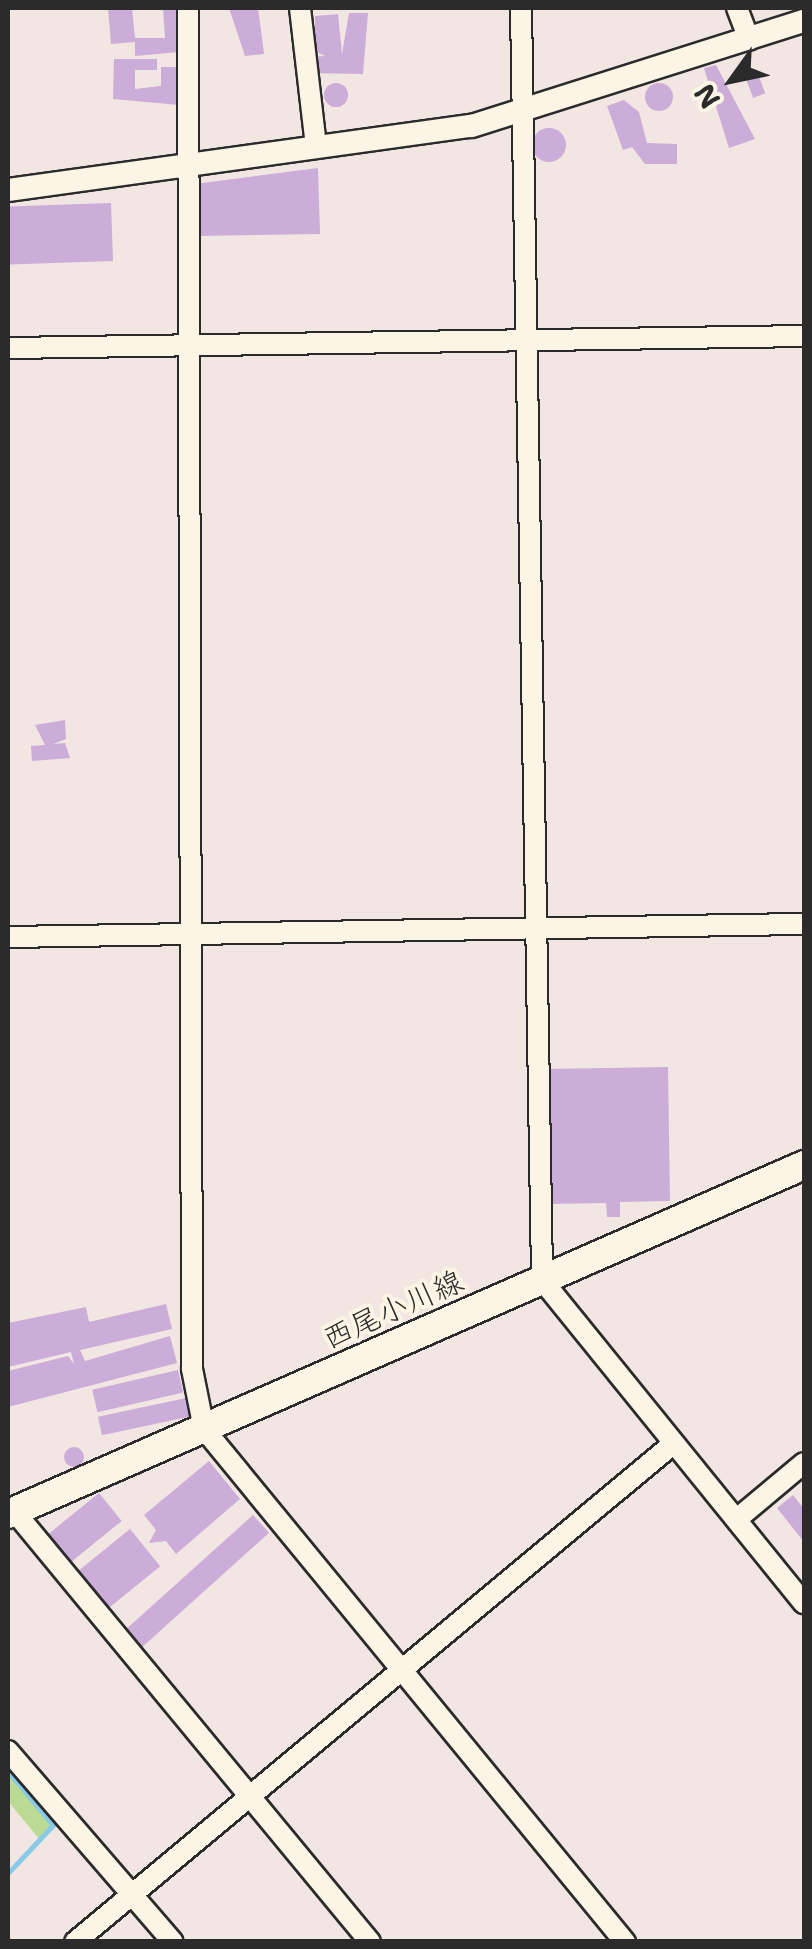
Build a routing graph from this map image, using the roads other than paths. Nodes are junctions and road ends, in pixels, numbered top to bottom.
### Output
1 (188, 8) edge
2 (300, 8) edge
3 (521, 8) edge
4 (737, 8) edge
5 (804, 22) edge
6 (749, 40) junction
7 (524, 114) junction
8 (316, 146) junction
9 (186, 163) junction
10 (8, 190) edge
11 (804, 336) edge
12 (529, 340) junction
13 (189, 346) junction
14 (8, 348) edge
15 (804, 924) edge
16 (535, 930) junction
17 (196, 934) junction
18 (8, 936) edge
19 (804, 1165) edge
20 (542, 1280) junction
21 (204, 1429) junction
22 (673, 1444) junction
23 (804, 1463) edge
24 (10, 1512) edge
25 (736, 1520) junction
26 (804, 1602) edge
27 (398, 1671) junction
28 (8, 1751) edge
29 (249, 1796) junction
30 (133, 1894) junction
31 (75, 1942) edge
32 (174, 1942) edge
33 (370, 1942) edge
34 (625, 1942) edge

1 - 9 street
2 - 8 street
3 - 7 street
4 - 6 street
5 - 6 street
6 - 7 street
7 - 8 street
7 - 12 street
8 - 9 street
9 - 10 street
9 - 13 street
11 - 12 street
12 - 13 street
12 - 16 street
13 - 14 street
13 - 17 street
15 - 16 street
16 - 17 street
16 - 20 street
17 - 18 street
17 - 21 street
19 - 20 main road, 西尾小川線
20 - 21 main road, 西尾小川線
20 - 22 street
21 - 24 main road, 西尾小川線
21 - 27 street
22 - 25 street
22 - 27 street
23 - 25 street
24 - 29 street
25 - 26 street
27 - 29 street
27 - 34 street
28 - 30 street
29 - 30 street
29 - 33 street
30 - 31 street
30 - 32 street

